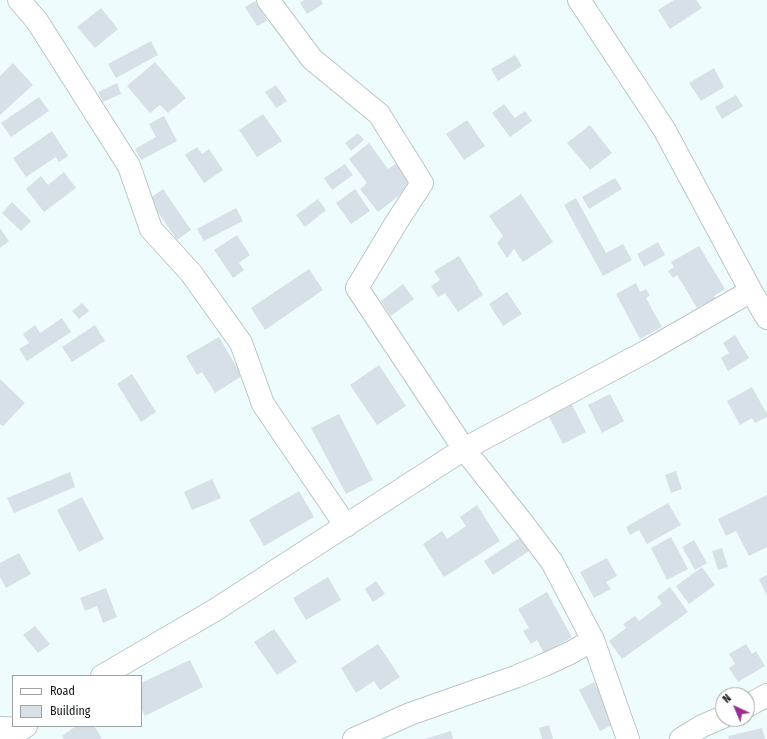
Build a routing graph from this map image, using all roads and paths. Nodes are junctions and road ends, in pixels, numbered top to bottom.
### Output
1 (19, 0) edge
2 (268, 0) edge
3 (579, 0) edge
4 (751, 291) junction
5 (767, 318) edge
6 (464, 449) junction
7 (346, 526) junction
8 (593, 640) junction
9 (104, 675) edge
10 (767, 695) edge
11 (755, 702) edge
12 (715, 720) edge
13 (24, 727) edge
14 (0, 729) edge
15 (12, 739) edge
16 (354, 739) edge
17 (628, 739) edge
18 (681, 739) edge

1 - 7 street
2 - 6 street
3 - 4 street
4 - 5 street
4 - 6 street
6 - 7 street
6 - 8 street
7 - 9 street
8 - 16 street
8 - 17 street
10 - 11 street
12 - 18 street
13 - 14 street
14 - 15 street

